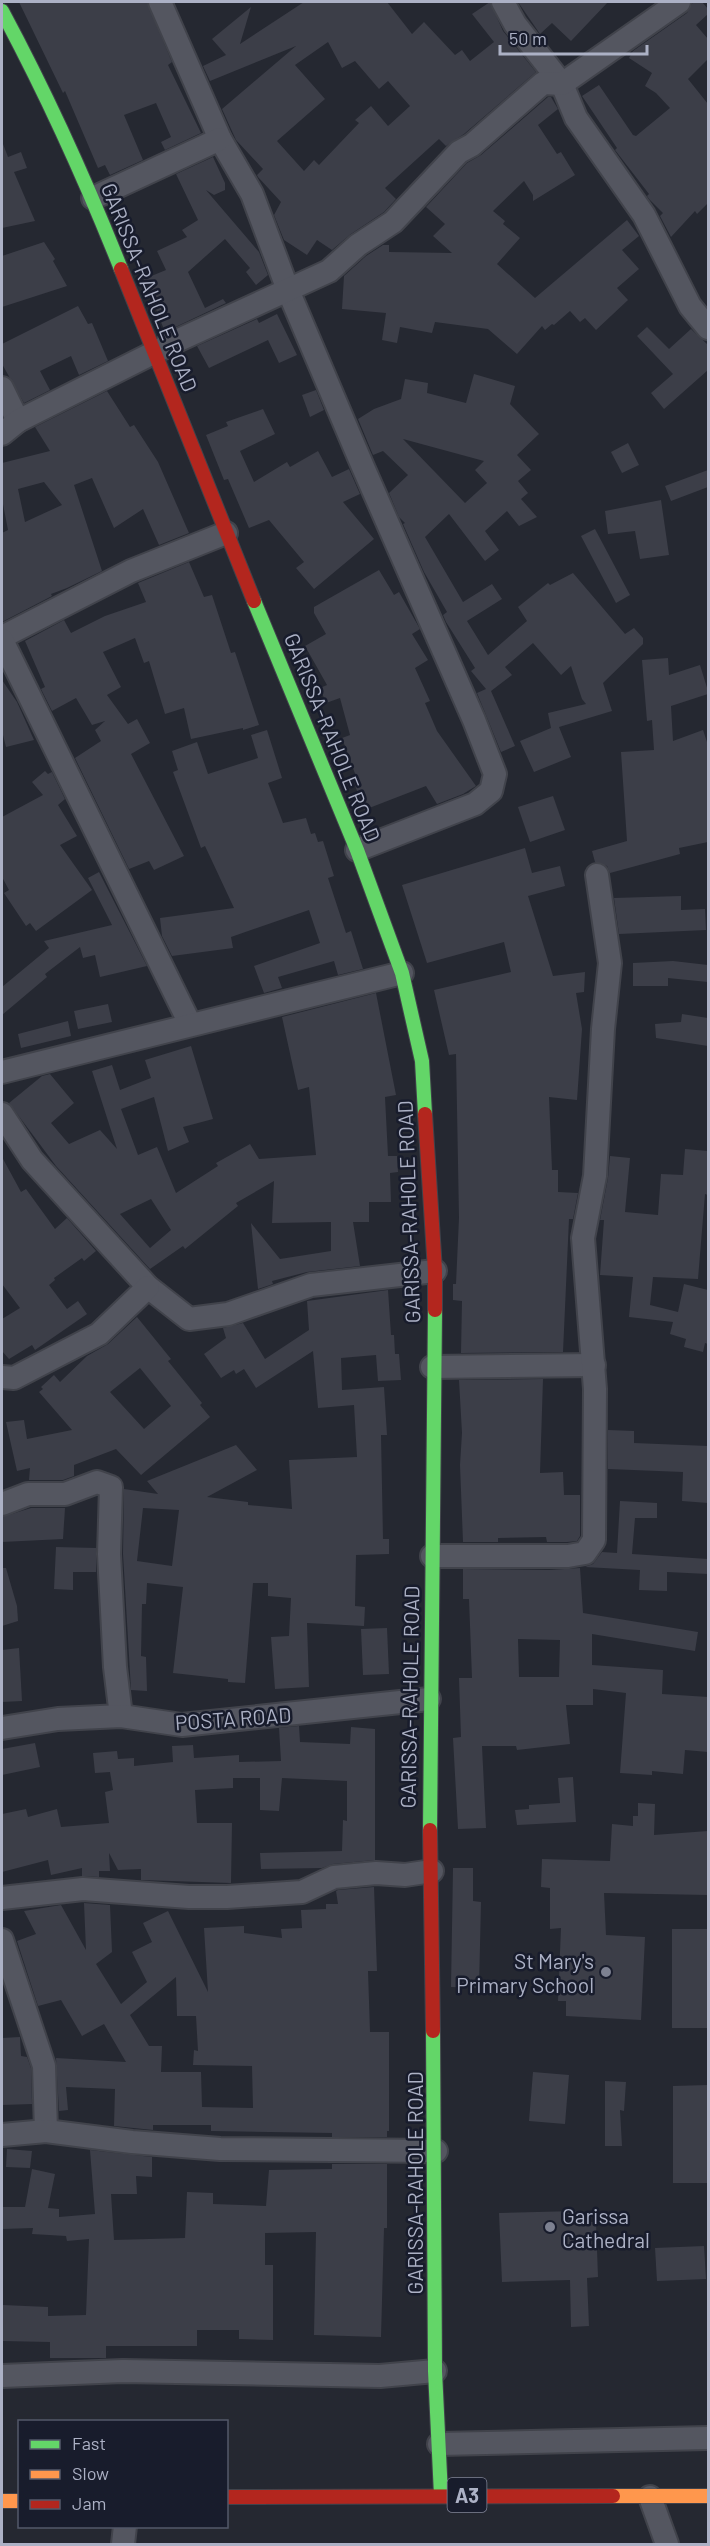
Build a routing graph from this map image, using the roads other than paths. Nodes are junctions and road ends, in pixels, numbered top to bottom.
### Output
1 (160, 2) edge
2 (503, 2) edge
3 (679, 2) edge
4 (2, 11) edge
5 (562, 84) junction
6 (220, 139) junction
7 (93, 198) junction
8 (288, 290) junction
9 (708, 328) edge
10 (154, 352) junction
11 (2, 388) edge
12 (10, 427) edge
13 (226, 533) junction
14 (2, 639) edge
15 (357, 850) junction
16 (597, 875) dead end
17 (402, 973) junction
18 (190, 1024) junction
19 (2, 1072) edge
20 (2, 1114) edge
21 (435, 1271) junction
22 (148, 1287) junction
23 (594, 1365) junction
24 (432, 1367) junction
25 (2, 1377) edge
26 (2, 1504) edge
27 (432, 1556) junction
28 (429, 1700) junction
29 (121, 1716) junction
30 (2, 1728) edge
31 (432, 1871) junction
32 (2, 1898) edge
33 (2, 1940) edge
34 (46, 2131) junction
35 (2, 2134) edge
36 (436, 2151) junction
37 (435, 2371) junction
38 (2, 2376) edge
39 (708, 2438) edge
40 (440, 2444) junction
41 (441, 2495) junction
42 (708, 2496) edge
43 (228, 2497) edge
44 (650, 2497) junction
45 (18, 2500) edge
46 (2, 2501) edge
47 (125, 2528) edge
48 (123, 2544) edge
49 (667, 2544) edge

1 - 6 street
2 - 5 street
3 - 5 street
4 - 7 main road, GARISSA-RAHOLE ROAD
5 - 8 street
5 - 9 street
6 - 7 street
6 - 8 street
7 - 10 main road, GARISSA-RAHOLE ROAD
8 - 10 street
8 - 15 street
10 - 12 street
10 - 13 main road, GARISSA-RAHOLE ROAD
11 - 12 street
13 - 14 street
13 - 15 main road, GARISSA-RAHOLE ROAD
14 - 18 street
15 - 17 main road, GARISSA-RAHOLE ROAD
16 - 23 street
17 - 18 street
17 - 21 main road, GARISSA-RAHOLE ROAD
18 - 19 street
20 - 22 street
21 - 22 street
21 - 24 main road, GARISSA-RAHOLE ROAD
22 - 25 street
23 - 24 street
23 - 27 street
24 - 27 main road, GARISSA-RAHOLE ROAD
26 - 29 street
27 - 28 main road, GARISSA-RAHOLE ROAD
28 - 29 street, POSTA ROAD
28 - 31 main road, GARISSA-RAHOLE ROAD
29 - 30 street, POSTA ROAD
31 - 32 street
31 - 36 main road, GARISSA-RAHOLE ROAD
33 - 34 street
34 - 35 street
34 - 36 street
36 - 37 main road, GARISSA-RAHOLE ROAD
37 - 38 street
37 - 40 main road, GARISSA-RAHOLE ROAD
39 - 40 street
40 - 41 main road, GARISSA-RAHOLE ROAD
41 - 43 main road, A3
41 - 44 main road, A3
42 - 44 main road, A3
44 - 49 street
45 - 46 main road
47 - 48 street

